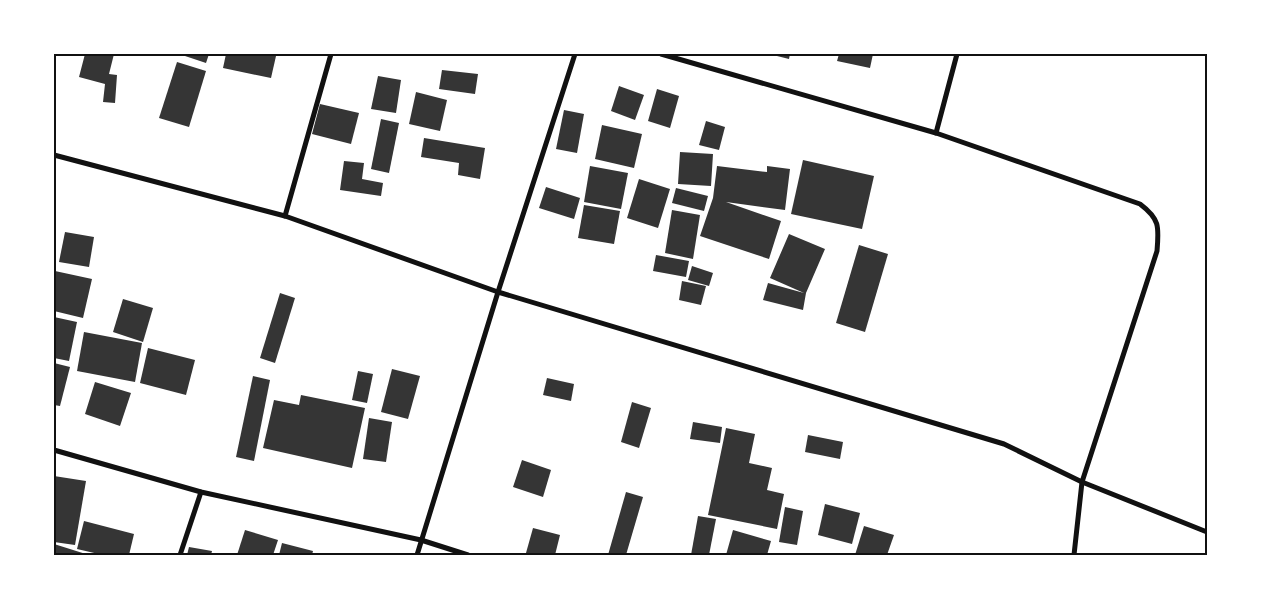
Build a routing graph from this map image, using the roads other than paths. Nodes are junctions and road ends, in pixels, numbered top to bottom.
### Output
1 (331, 54) edge
2 (575, 54) edge
3 (661, 54) edge
4 (956, 54) edge
5 (936, 133) junction
6 (54, 156) edge
7 (285, 216) junction
8 (498, 292) junction
9 (54, 450) edge
10 (1082, 482) junction
11 (201, 492) junction
12 (1207, 532) edge
13 (421, 540) junction
14 (180, 555) edge
15 (417, 555) edge
16 (468, 555) edge
17 (1074, 555) edge

1 - 7 street
2 - 8 street
3 - 5 street
4 - 5 street
5 - 10 street
6 - 7 street
7 - 8 street
8 - 10 street
8 - 13 street
9 - 11 street
10 - 12 street
10 - 17 street
11 - 13 street
11 - 14 street
13 - 15 street
13 - 16 street

